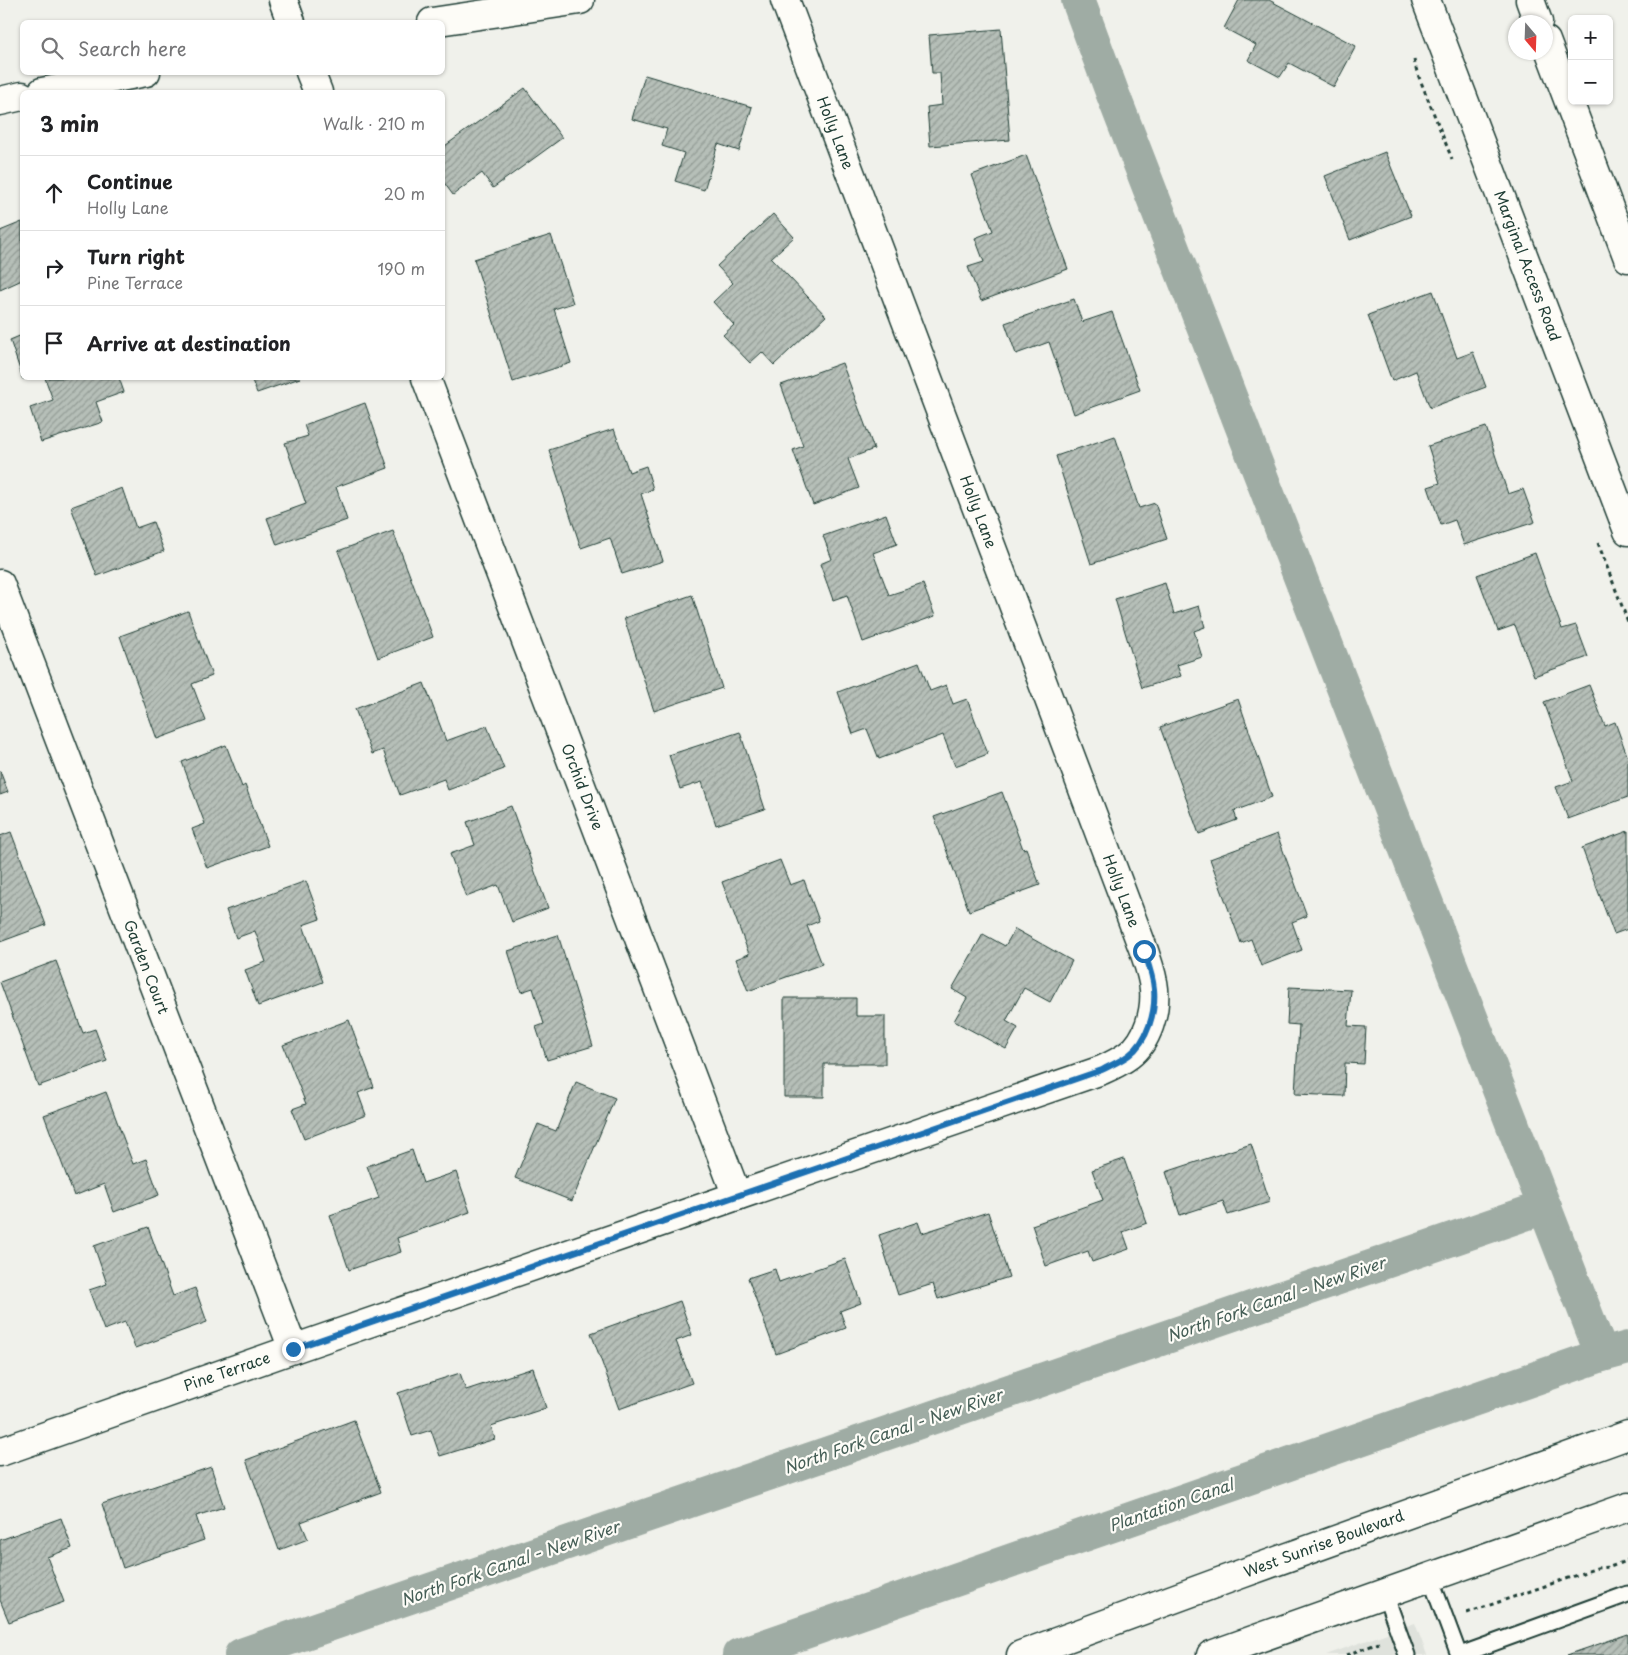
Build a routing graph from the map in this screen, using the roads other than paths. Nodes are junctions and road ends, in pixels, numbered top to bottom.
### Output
1 (283, 0) edge
2 (580, 0) edge
3 (785, 0) edge
4 (1426, 0) edge
5 (1530, 0) edge
6 (1535, 15) edge
7 (290, 20) edge
8 (445, 20) edge
9 (1553, 60) edge
10 (130, 75) edge
11 (311, 75) edge
12 (52, 90) edge
13 (317, 90) edge
14 (20, 96) edge
15 (0, 101) edge
16 (1628, 258) edge
17 (427, 380) edge
18 (1628, 531) edge
19 (0, 584) edge
20 (1148, 1027) joint
21 (737, 1196) junction
22 (293, 1349) junction
23 (1628, 1435) edge
24 (0, 1452) edge
25 (1628, 1507) edge
26 (1430, 1577) junction
27 (1385, 1594) junction
28 (1628, 1594) edge
29 (1021, 1655) edge
30 (1211, 1655) edge
31 (1407, 1655) edge
32 (1460, 1655) edge

1 - 7 main road
2 - 8 main road
3 - 20 main road, Holly Lane
4 - 18 main road, Marginal Access Road
5 - 6 main road
9 - 16 main road
10 - 12 main road
11 - 13 main road
14 - 15 main road
17 - 21 main road, Orchid Drive
19 - 22 main road, Garden Court
20 - 21 main road, Pine Terrace
21 - 22 main road, Pine Terrace
22 - 24 main road, Pine Terrace
23 - 29 main road, West Sunrise Boulevard
25 - 26 main road
26 - 27 main road
26 - 32 lane
27 - 30 main road
27 - 31 lane
28 - 32 lane

